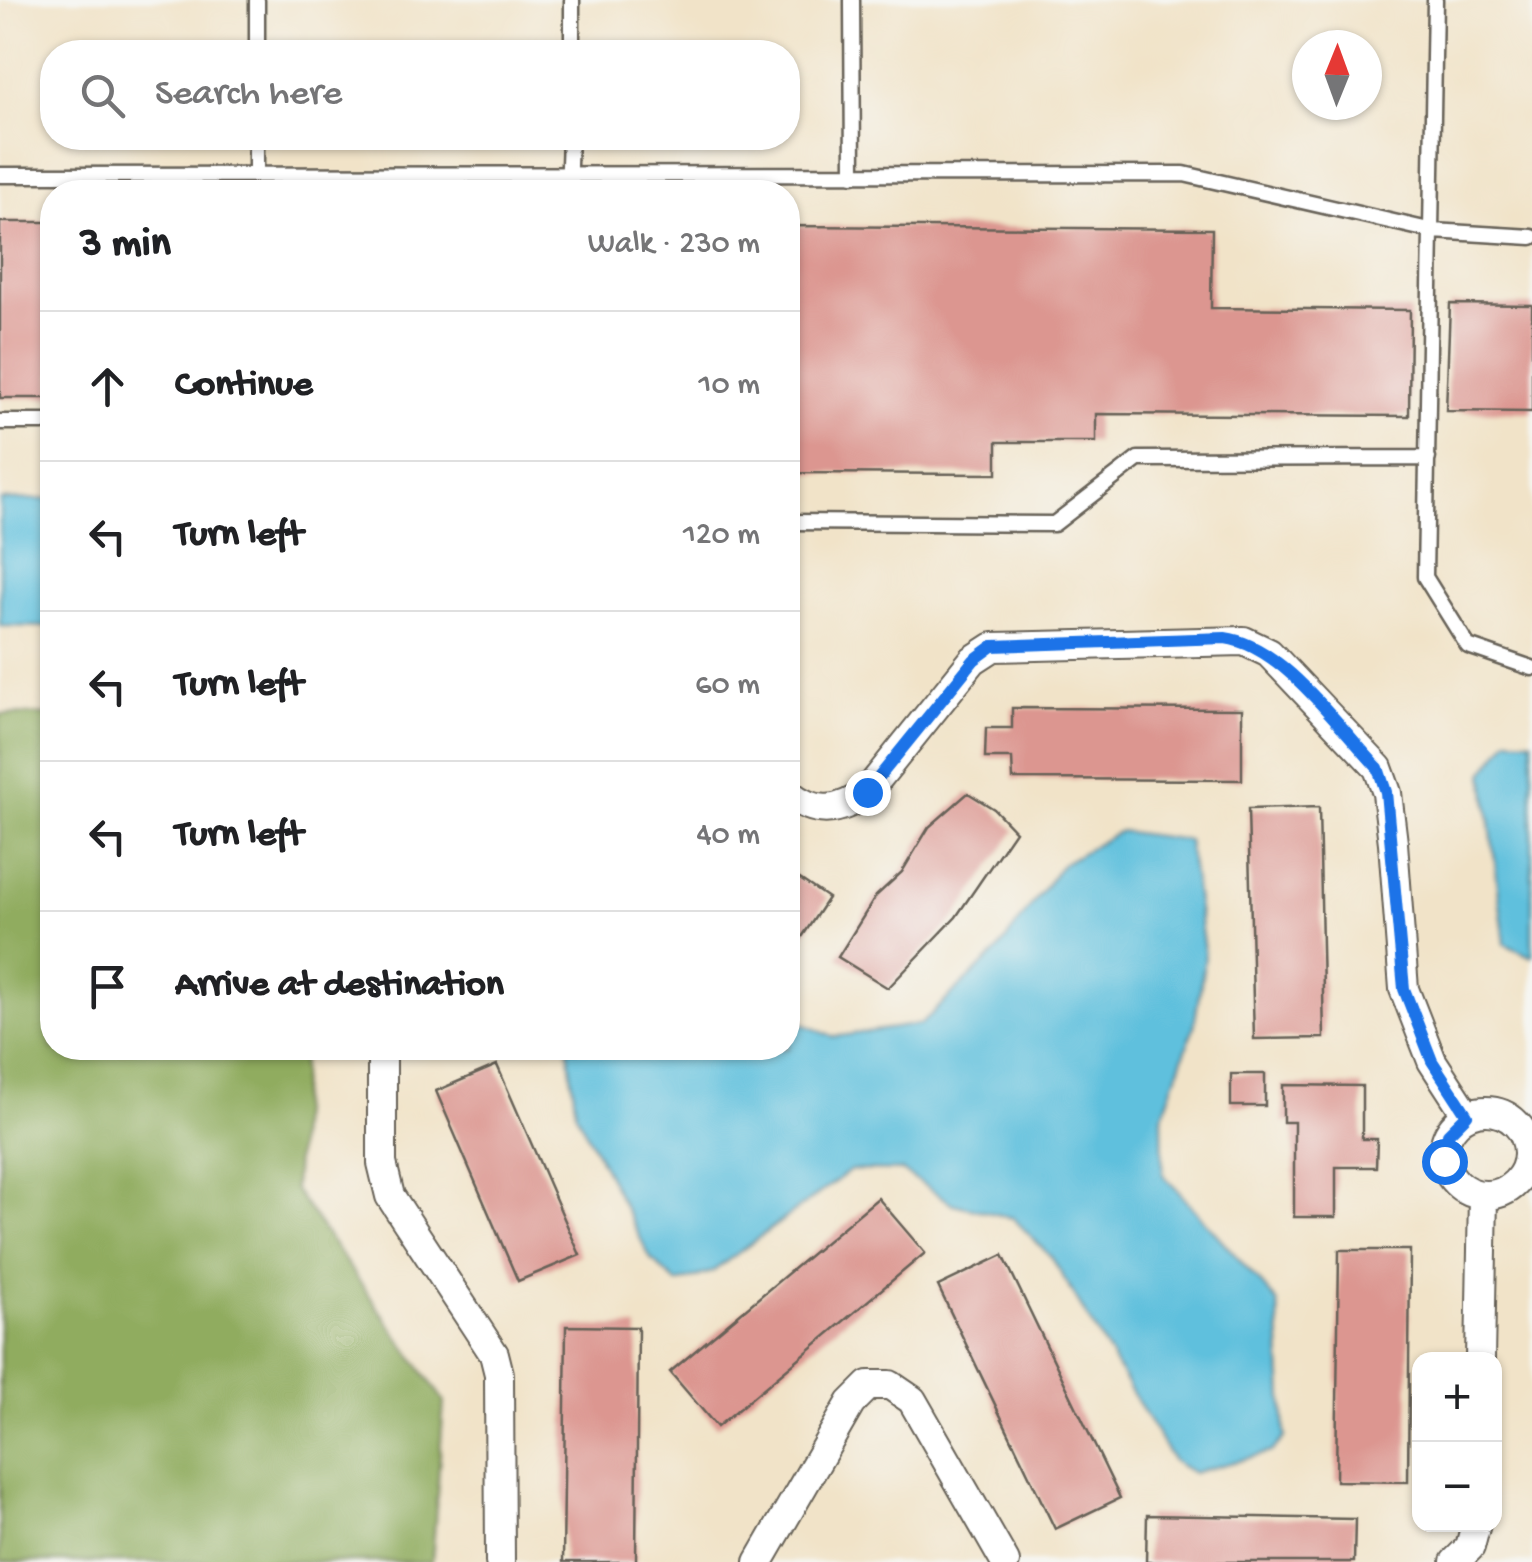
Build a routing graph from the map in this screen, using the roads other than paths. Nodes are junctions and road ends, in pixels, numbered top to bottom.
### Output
1 (257, 0) edge
2 (572, 0) edge
3 (852, 0) edge
4 (1434, 0) edge
5 (257, 40) edge
6 (572, 40) edge
7 (256, 150) edge
8 (570, 150) edge
9 (570, 171) junction
10 (256, 174) junction
11 (0, 175) edge
12 (853, 175) junction
13 (569, 180) edge
14 (1433, 232) junction
15 (1532, 237) edge
16 (0, 422) edge
17 (40, 422) edge
18 (1428, 458) junction
19 (800, 522) edge
20 (1532, 668) edge
21 (800, 798) edge
22 (382, 1060) edge
23 (1467, 1115) junction
24 (1524, 1118) edge
25 (1528, 1172) edge
26 (1483, 1195) junction
27 (1480, 1352) edge
28 (1474, 1532) edge
29 (500, 1562) edge
30 (759, 1562) edge
31 (1006, 1562) edge
32 (1455, 1562) edge

1 - 5 lane
2 - 6 lane
3 - 12 lane
4 - 14 lane
7 - 10 lane
8 - 9 lane
9 - 10 lane
9 - 12 lane
9 - 13 lane
10 - 11 lane
12 - 14 lane
14 - 15 lane
14 - 18 lane
16 - 17 lane
18 - 19 lane
18 - 20 lane
21 - 23 street
22 - 29 street
23 - 24 street
23 - 26 street
24 - 25 street
25 - 26 street
26 - 27 street
28 - 32 street
30 - 31 street

